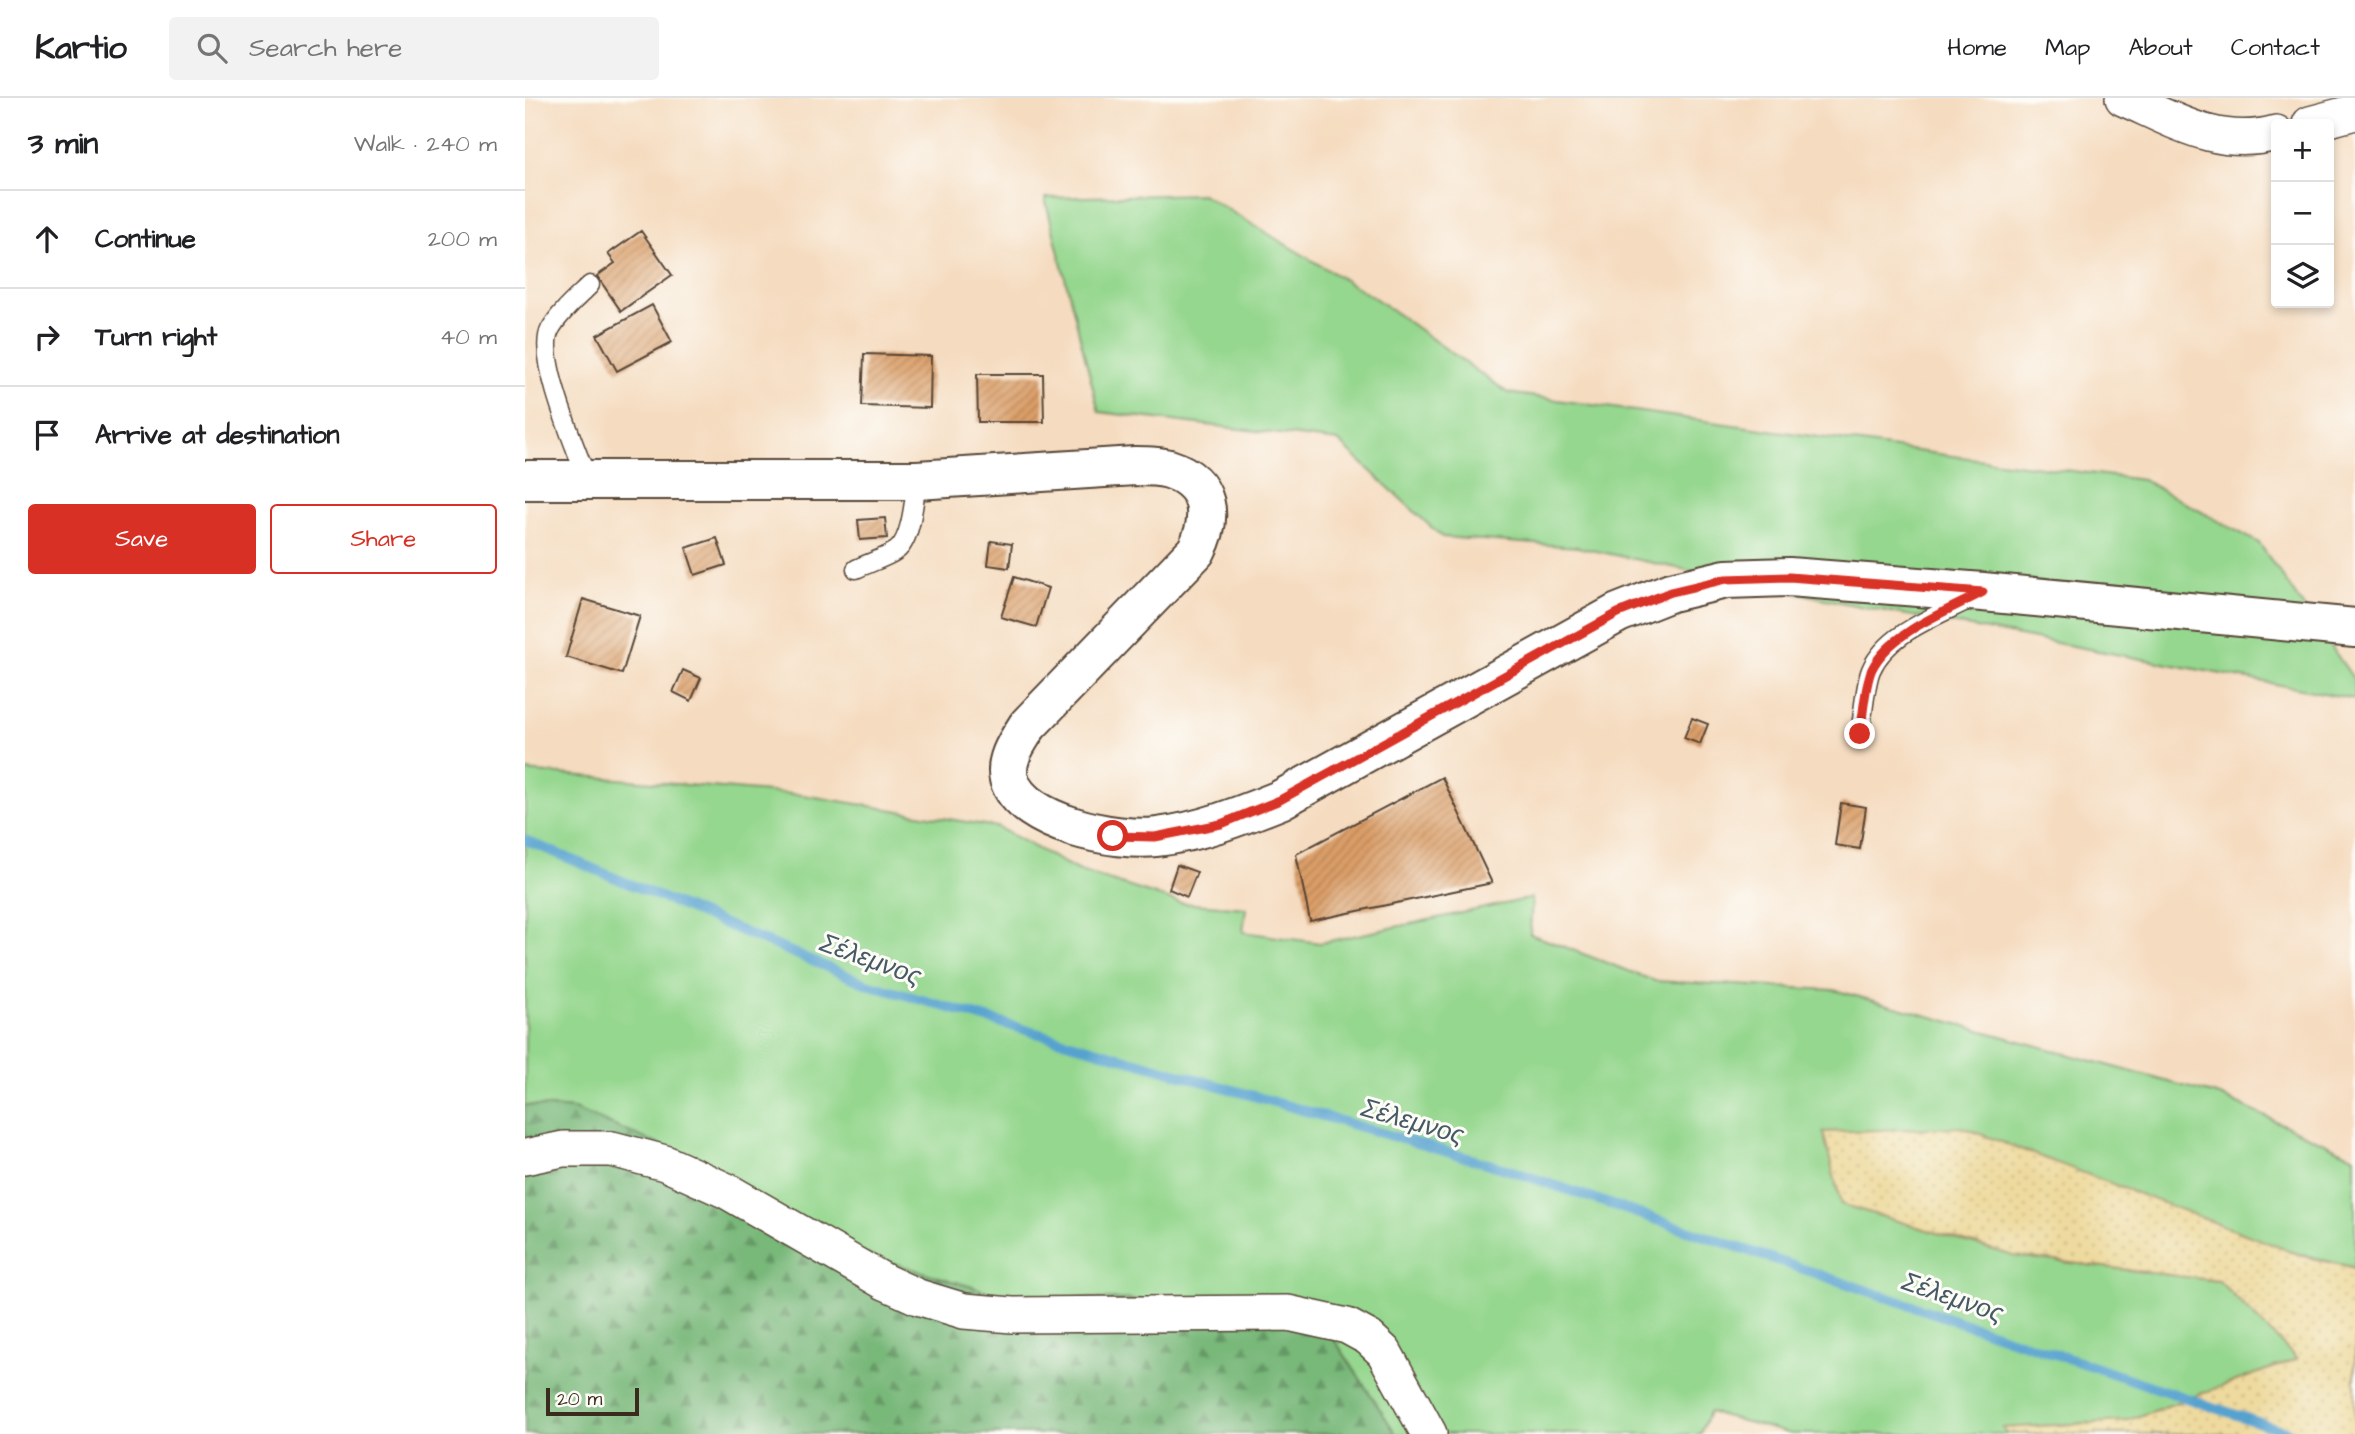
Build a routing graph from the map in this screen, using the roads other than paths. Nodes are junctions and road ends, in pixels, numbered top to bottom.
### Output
1 (2123, 98) edge
2 (2355, 112) edge
3 (2329, 119) edge
4 (2271, 134) edge
5 (590, 285) dead end
6 (525, 480) edge
7 (917, 480) junction
8 (588, 481) junction
9 (856, 569) dead end
10 (1983, 592) junction
11 (2355, 628) edge
12 (1860, 734) dead end
13 (525, 1157) edge
14 (1429, 1434) edge

1 - 4 street
2 - 3 street
5 - 8 lane
6 - 8 main road
7 - 8 main road
7 - 9 lane
7 - 10 main road
10 - 11 main road
10 - 12 lane
13 - 14 street

